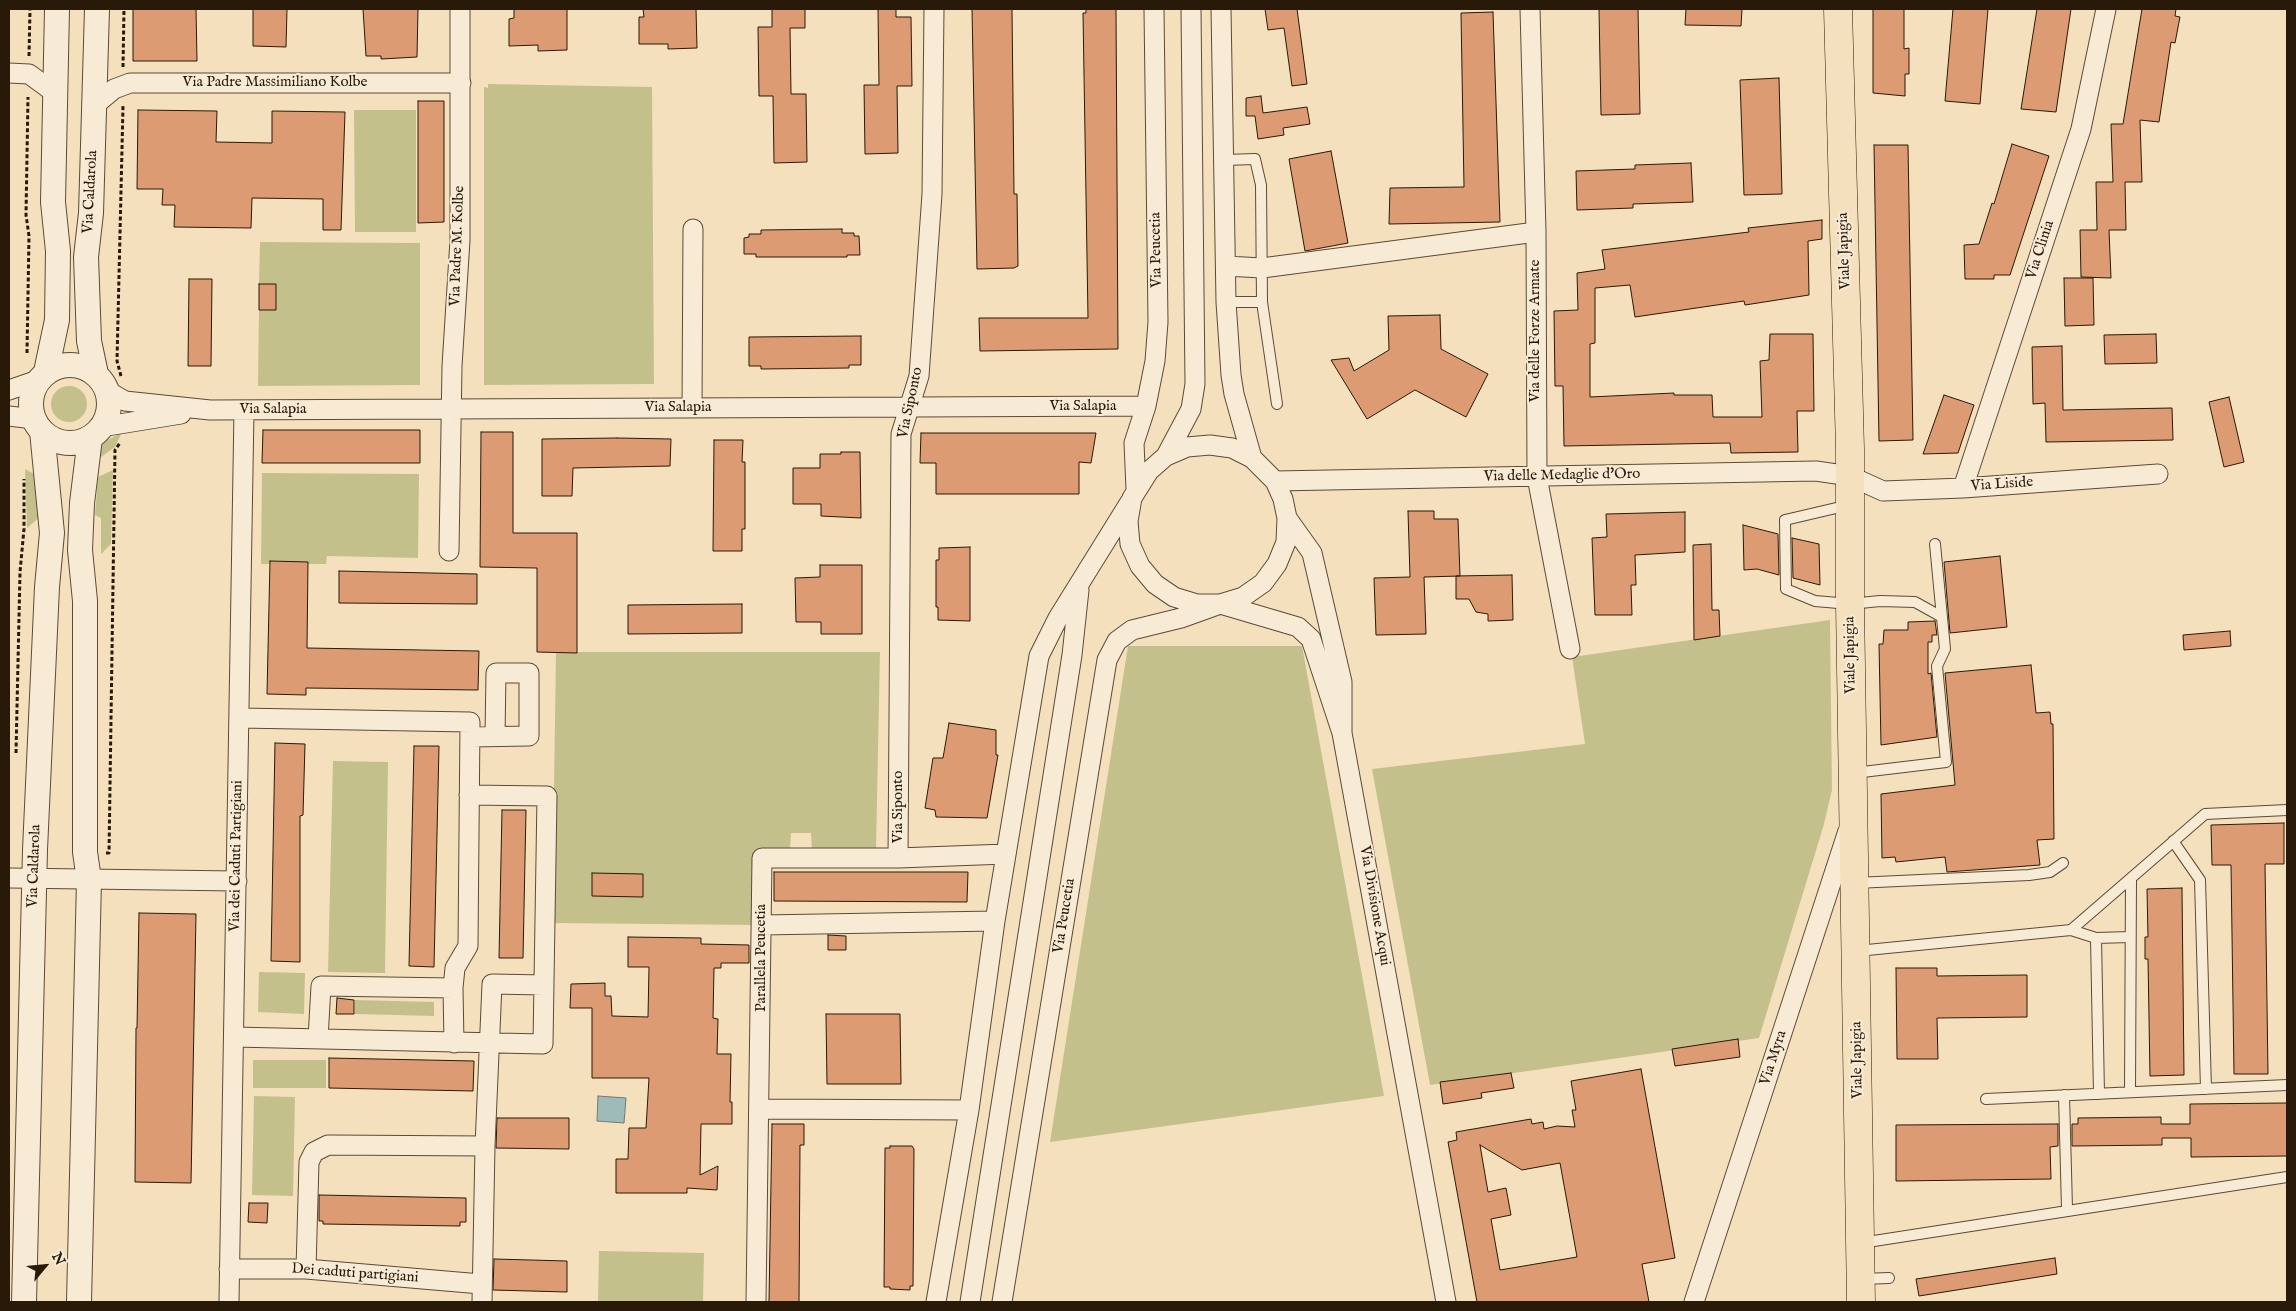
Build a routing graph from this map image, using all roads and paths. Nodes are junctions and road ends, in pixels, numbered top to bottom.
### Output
1 (30, 9) edge
2 (57, 9) edge
3 (97, 9) edge
4 (460, 9) edge
5 (934, 9) edge
6 (1154, 9) edge
7 (1191, 9) edge
8 (1221, 9) edge
9 (1530, 9) edge
10 (1838, 9) edge
11 (2106, 9) edge
12 (9, 73) edge
13 (29, 74) junction
14 (461, 83) junction
15 (55, 93) junction
16 (95, 105) junction
17 (1224, 160) junction
18 (693, 229) dead end
19 (1536, 232) junction
20 (1226, 266) junction
21 (1262, 268) junction
22 (1226, 302) junction
23 (1262, 302) junction
24 (27, 356) dead end
25 (42, 376) junction
26 (101, 382) junction
27 (9, 390) edge
28 (1277, 404) dead end
29 (1146, 406) junction
30 (909, 407) junction
31 (452, 408) junction
32 (692, 408) junction
33 (210, 410) junction
34 (244, 410) junction
35 (9, 416) edge
36 (38, 425) junction
37 (95, 433) junction
38 (1166, 456) junction
39 (1252, 458) junction
40 (2158, 474) dead end
41 (1850, 476) junction
42 (1537, 477) junction
43 (1275, 481) junction
44 (1963, 488) junction
45 (1134, 494) junction
46 (1850, 505) junction
47 (1287, 518) junction
48 (1935, 544) dead end
49 (449, 552) dead end
50 (1080, 584) junction
51 (1220, 604) junction
52 (1850, 604) junction
53 (1942, 617) junction
54 (1570, 649) dead end
55 (238, 718) junction
56 (1342, 733) junction
57 (495, 736) dead end
58 (471, 737) junction
59 (1853, 773) junction
60 (469, 795) junction
61 (2287, 810) edge
62 (1853, 813) junction
63 (2174, 841) junction
64 (1006, 854) junction
65 (898, 858) junction
66 (2063, 863) dead end
67 (9, 878) edge
68 (34, 878) junction
69 (2131, 878) junction
70 (89, 880) junction
71 (237, 881) junction
72 (1855, 883) junction
73 (994, 921) junction
74 (762, 925) junction
75 (2071, 930) junction
76 (2096, 938) junction
77 (2130, 938) junction
78 (1856, 952) junction
79 (544, 986) junction
80 (453, 988) junction
81 (234, 1037) junction
82 (318, 1039) junction
83 (454, 1043) junction
84 (491, 1044) junction
85 (2287, 1085) edge
86 (2206, 1089) junction
87 (2130, 1092) junction
88 (2099, 1094) junction
89 (2064, 1095) junction
90 (1986, 1099) dead end
91 (761, 1109) junction
92 (969, 1110) junction
93 (485, 1146) junction
94 (2287, 1177) edge
95 (2067, 1209) junction
96 (1860, 1243) junction
97 (229, 1269) junction
98 (306, 1269) junction
99 (1889, 1278) dead end
100 (1861, 1291) edge
101 (481, 1293) edge
102 (24, 1302) edge
103 (79, 1302) edge
104 (229, 1302) edge
105 (756, 1302) edge
106 (936, 1302) edge
107 (970, 1302) edge
108 (1002, 1302) edge
109 (1446, 1302) edge
110 (1694, 1302) edge

1 - 13 path
2 - 15 street
3 - 16 street, Via Caldarola
4 - 14 street, Via Padre M. Kolbe
5 - 30 street, Via Siponto
6 - 29 street, Via Peucetia
7 - 38 street
8 - 17 street, Via Peucetia
9 - 19 street, Via delle Forze Armate
10 - 41 main road, Viale Japigia
11 - 44 street, Via Clinia
12 - 13 street
13 - 15 street
13 - 24 path
14 - 16 street, Via Padre Massimiliano Kolbe
14 - 31 street, Via Padre M. Kolbe
15 - 25 street
16 - 26 street, Via Caldarola
17 - 20 street, Via Peucetia
17 - 21 lane
18 - 32 street
19 - 21 street
19 - 42 street, Via delle Forze Armate
20 - 21 street
20 - 22 street, Via Peucetia
21 - 23 lane
22 - 23 lane
22 - 39 street, Via Peucetia
23 - 28 lane
25 - 26 street
25 - 27 street
25 - 36 street
26 - 33 street, Via Salapia
26 - 37 street
29 - 30 street, Via Salapia
29 - 45 street, Via Peucetia
30 - 32 street, Via Salapia
30 - 65 street, Via Siponto
31 - 32 street, Via Salapia
31 - 34 street, Via Salapia
31 - 49 street, Via Padre M. Kolbe
33 - 34 street, Via Salapia
33 - 37 street, Via Salapia
34 - 55 street, Via dei Caduti Partigiani
35 - 36 street
36 - 37 street
36 - 68 street, Via Caldarola
37 - 70 street
38 - 39 street, Via Peucetia
38 - 45 street, Via Peucetia
39 - 43 street, Via Peucetia
40 - 44 street, Via Liside
41 - 42 street, Via delle Medaglie d'Oro
41 - 44 street, Via Liside
41 - 46 main road, Viale Japigia
42 - 43 street, Via delle Medaglie d'Oro
42 - 54 street, Via delle Forze Armate
43 - 47 street, Via Peucetia
45 - 50 street, Via Peucetia
45 - 51 street, Via Peucetia
46 - 52 main road, Viale Japigia
46 - 52 lane
47 - 51 street, Via Peucetia
47 - 56 street, Via Divisione Acqui
48 - 53 lane
50 - 64 street, Via Peucetia
50 - 107 street, Via Peucetia
51 - 56 street, Via Peucetia
51 - 108 street, Via Peucetia
52 - 53 lane
52 - 59 main road, Viale Japigia
53 - 59 lane
55 - 58 street
55 - 71 street, Via dei Caduti Partigiani
56 - 109 street, Via Divisione Acqui
57 - 58 street
58 - 60 street
59 - 62 main road, Viale Japigia
60 - 79 street
60 - 80 street
61 - 63 lane
62 - 72 main road, Viale Japigia
62 - 110 street, Via Myra
63 - 69 lane
63 - 86 lane
64 - 65 street, Parallela Peucetia
64 - 73 street, Via Peucetia
65 - 74 street, Parallela Peucetia
66 - 72 lane
67 - 68 street
68 - 70 street
68 - 102 street, Via Caldarola
69 - 75 lane
69 - 77 lane
70 - 71 street
70 - 103 street
71 - 81 street, Via dei Caduti Partigiani
72 - 78 main road, Viale Japigia
73 - 74 street
73 - 92 street, Via Peucetia
74 - 91 street, Parallela Peucetia
75 - 76 lane
75 - 78 lane
76 - 77 lane
76 - 88 lane
77 - 87 lane
78 - 96 main road, Viale Japigia
79 - 84 street
79 - 84 street
80 - 82 street
80 - 83 street
81 - 82 street
81 - 97 street, Via dei Caduti Partigiani
82 - 83 street
83 - 84 street
84 - 93 street
85 - 86 lane
86 - 87 lane
87 - 88 lane
88 - 89 lane
89 - 90 lane
89 - 95 lane
91 - 92 street
91 - 105 street, Parallela Peucetia
92 - 106 street, Via Peucetia
93 - 98 street
93 - 101 street
94 - 95 lane
95 - 96 lane
96 - 100 main road, Viale Japigia
97 - 98 street, Dei caduti partigiani
97 - 104 street, Via dei Caduti Partigiani
98 - 101 street, Dei caduti partigiani
99 - 100 lane

